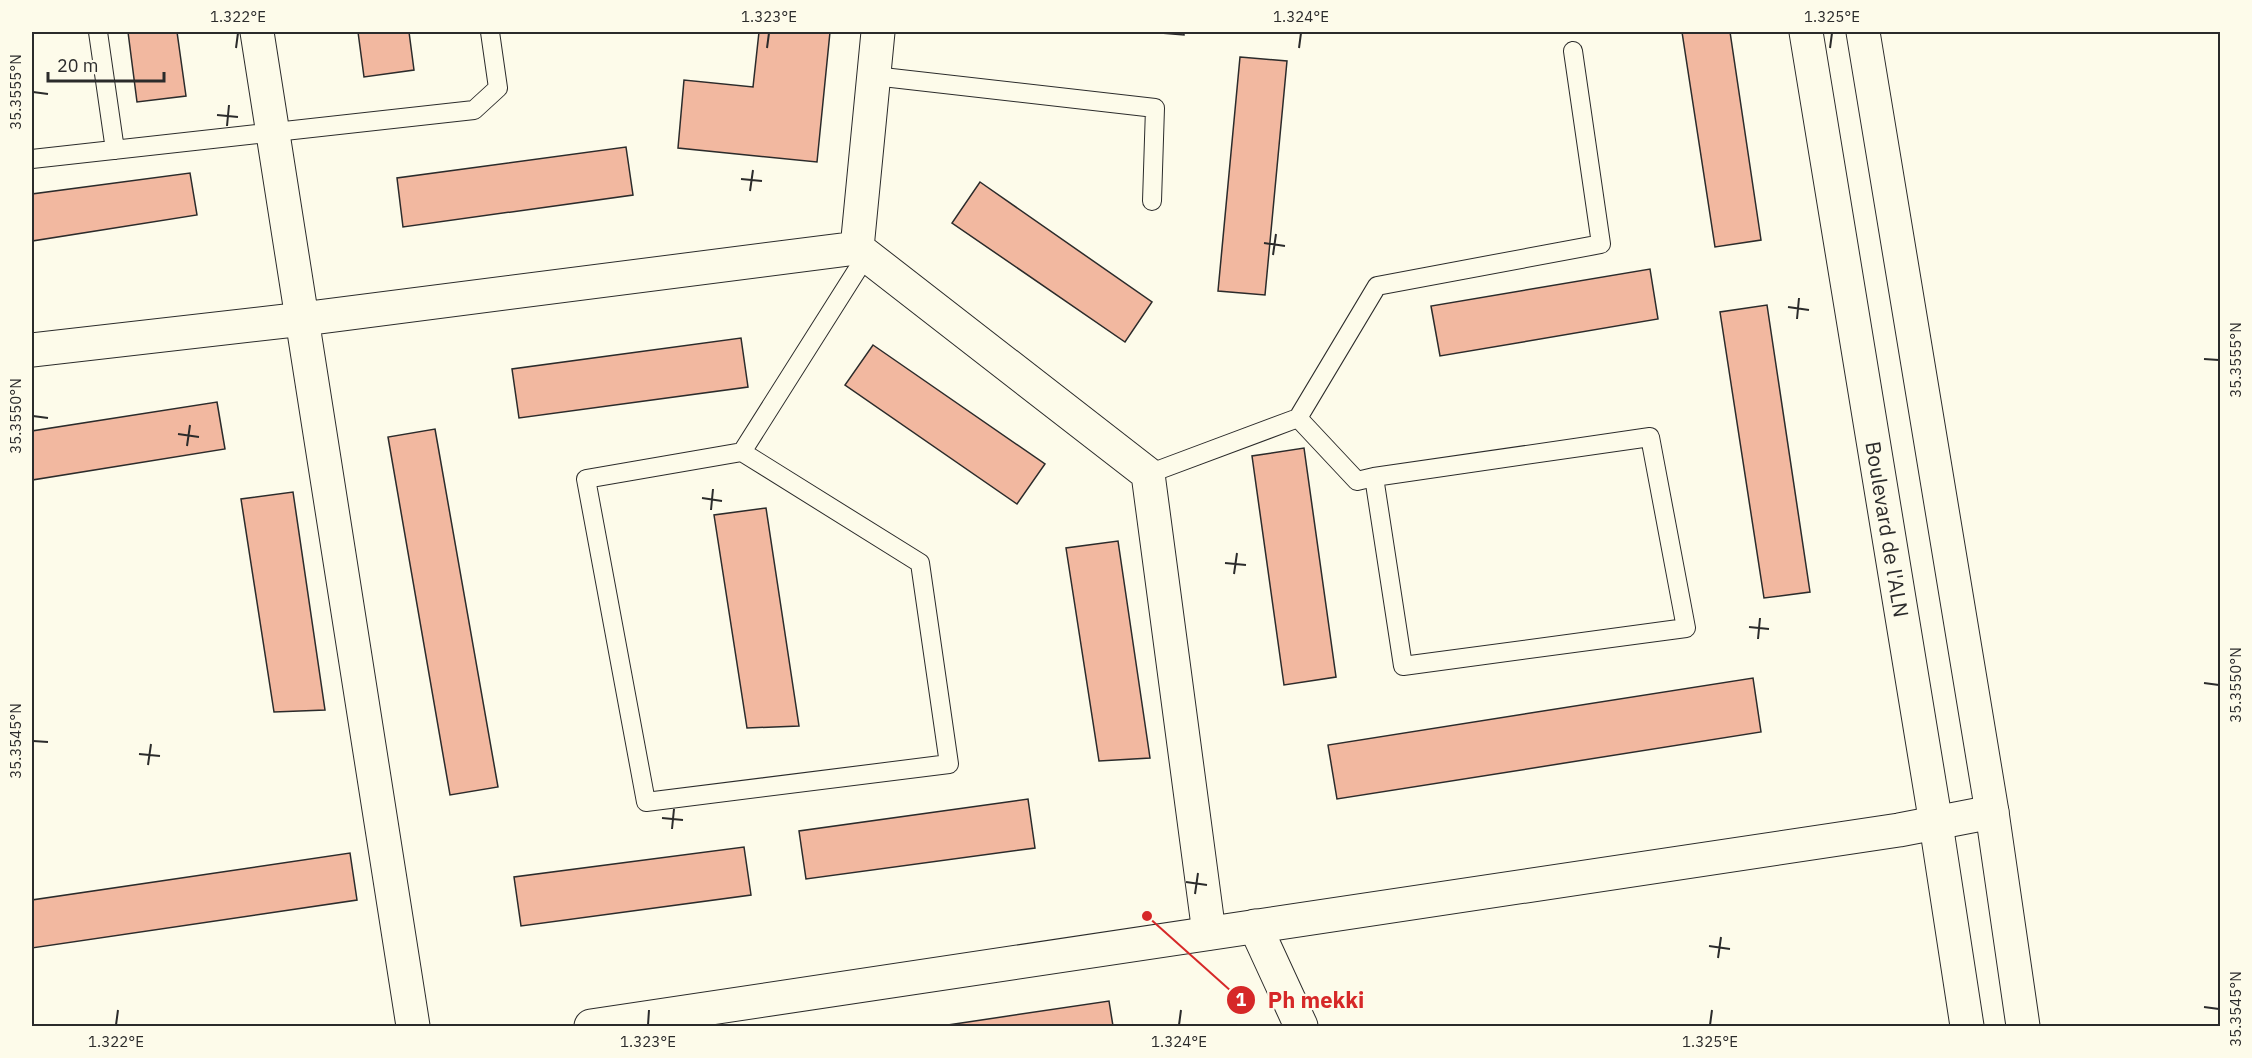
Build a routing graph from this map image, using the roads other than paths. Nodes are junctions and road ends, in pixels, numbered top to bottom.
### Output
1 (98, 32) edge
2 (257, 32) edge
3 (490, 32) edge
4 (878, 32) edge
5 (1806, 32) edge
6 (1863, 32) edge
7 (1573, 51) dead end
8 (874, 76) junction
9 (273, 132) junction
10 (115, 150) junction
11 (32, 159) edge
12 (1152, 201) dead end
13 (861, 252) junction
14 (303, 319) junction
15 (32, 350) edge
16 (1298, 418) junction
17 (742, 452) junction
18 (1148, 474) junction
19 (1374, 477) junction
20 (1992, 812) junction
21 (1936, 824) junction
22 (1255, 926) junction
23 (1209, 933) junction
24 (413, 1026) edge
25 (591, 1026) edge
26 (1301, 1026) edge
27 (1967, 1026) edge
28 (2023, 1026) edge

1 - 10 lane
2 - 9 street
3 - 9 lane
4 - 8 street
5 - 21 street, Boulevard de l'ALN
6 - 20 street
7 - 16 lane
8 - 12 lane
8 - 13 street
9 - 10 lane
9 - 14 street
10 - 11 lane
13 - 14 street
13 - 17 lane
13 - 18 street
14 - 15 street
14 - 24 street
16 - 18 lane
16 - 19 lane
17 - 17 lane
18 - 23 street
19 - 19 lane
20 - 21 street
20 - 28 street
21 - 22 street
21 - 27 street, Boulevard de l'ALN
22 - 23 street
22 - 26 street
23 - 25 street

